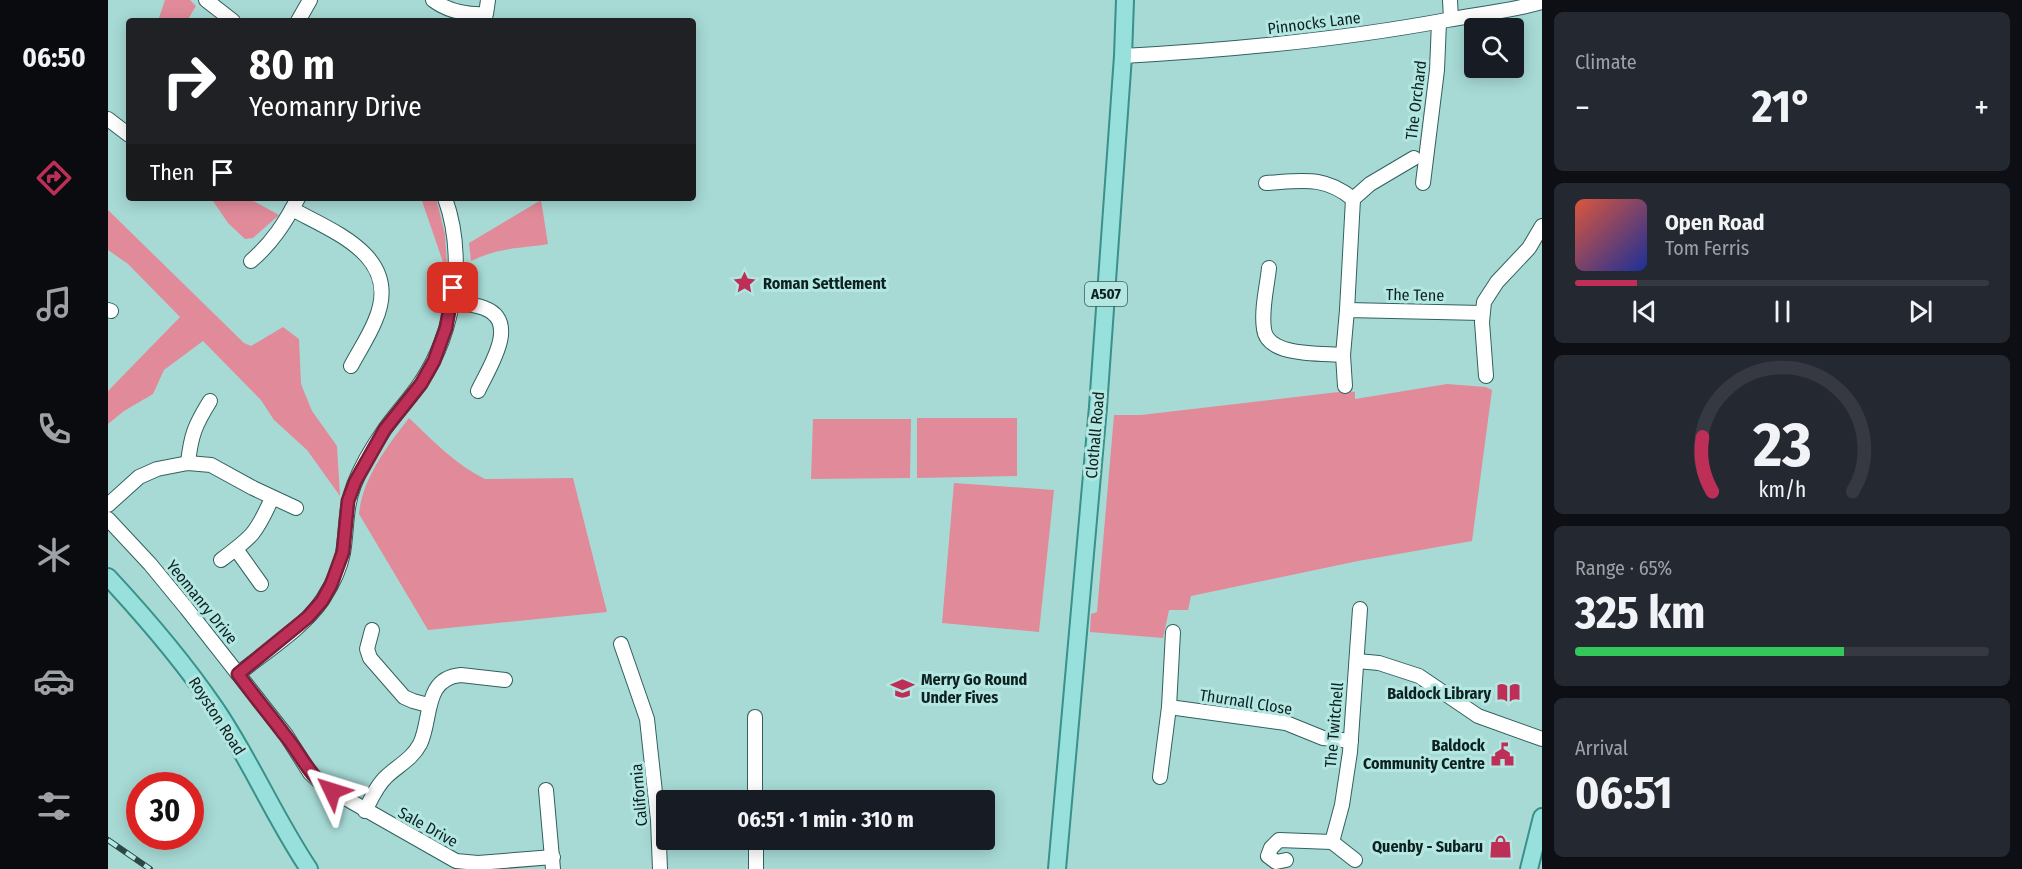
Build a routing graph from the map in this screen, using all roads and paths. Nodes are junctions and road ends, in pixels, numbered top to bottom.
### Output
1 (206, 0) edge
2 (310, 0) edge
3 (433, 0) edge
4 (488, 0) edge
5 (1125, 0) edge
6 (1450, 0) edge
7 (1542, 2) edge
8 (443, 14) edge
9 (228, 18) edge
10 (300, 18) edge
11 (486, 18) edge
12 (1445, 20) junction
13 (1124, 56) junction
14 (108, 119) edge
15 (126, 133) edge
16 (1414, 158) dead end
17 (1266, 183) dead end
18 (1423, 183) dead end
19 (1353, 199) junction
20 (446, 201) edge
21 (295, 203) edge
22 (1542, 226) edge
23 (251, 261) dead end
24 (1269, 268) dead end
25 (451, 303) junction
26 (1347, 310) junction
27 (1482, 312) junction
28 (1343, 354) junction
29 (351, 366) dead end
30 (1486, 376) dead end
31 (1345, 386) dead end
32 (478, 391) dead end
33 (210, 401) dead end
34 (188, 463) junction
35 (272, 498) junction
36 (108, 505) edge
37 (296, 508) dead end
38 (108, 519) edge
39 (236, 549) junction
40 (221, 560) dead end
41 (108, 577) edge
42 (261, 584) dead end
43 (1360, 609) dead end
44 (372, 630) dead end
45 (1173, 632) dead end
46 (621, 644) dead end
47 (1357, 661) junction
48 (238, 674) junction
49 (505, 680) dead end
50 (428, 705) junction
51 (1169, 707) junction
52 (755, 717) dead end
53 (1542, 740) edge
54 (1352, 741) junction
55 (1160, 777) dead end
56 (546, 790) dead end
57 (755, 790) edge
58 (365, 811) junction
59 (1542, 818) edge
60 (1332, 842) junction
61 (1538, 846) edge
62 (756, 850) edge
63 (1286, 860) dead end
64 (1355, 860) dead end
65 (553, 863) edge
66 (478, 866) edge
67 (309, 869) edge
68 (660, 869) edge
69 (756, 869) edge
70 (1057, 869) edge
71 (1529, 869) edge

1 - 9 street
2 - 10 street
3 - 8 street
4 - 11 street
5 - 13 main road, Clothall Road / A507
6 - 12 street, The Orchard
7 - 12 street, Pinnocks Lane
8 - 11 street
12 - 13 street, Pinnocks Lane
12 - 18 street, The Orchard
13 - 70 main road, Clothall Road / A507
14 - 15 street
16 - 19 street
17 - 19 street
19 - 26 street
20 - 25 street
21 - 23 street
21 - 29 street
22 - 27 street
24 - 28 street
25 - 32 street
25 - 48 street
26 - 27 street, The Tene
26 - 28 street
27 - 30 street
28 - 31 street
33 - 34 street
34 - 35 street
34 - 36 street
35 - 37 street
35 - 39 street
38 - 48 street, Yeomanry Drive
39 - 40 street
39 - 42 street
41 - 67 main road, Royston Road
43 - 47 street, The Twitchell
44 - 50 street
45 - 51 street
46 - 68 street, California
47 - 53 street
47 - 54 street, The Twitchell
48 - 58 street, Sale Drive
49 - 50 street
50 - 58 street
51 - 54 street, Thurnall Close
51 - 55 street
52 - 57 street
54 - 60 street, The Twitchell
56 - 65 street
58 - 66 street, Sale Drive
59 - 61 main road
60 - 63 street
60 - 64 street
61 - 71 main road
62 - 69 street
65 - 66 street, Sale Drive

